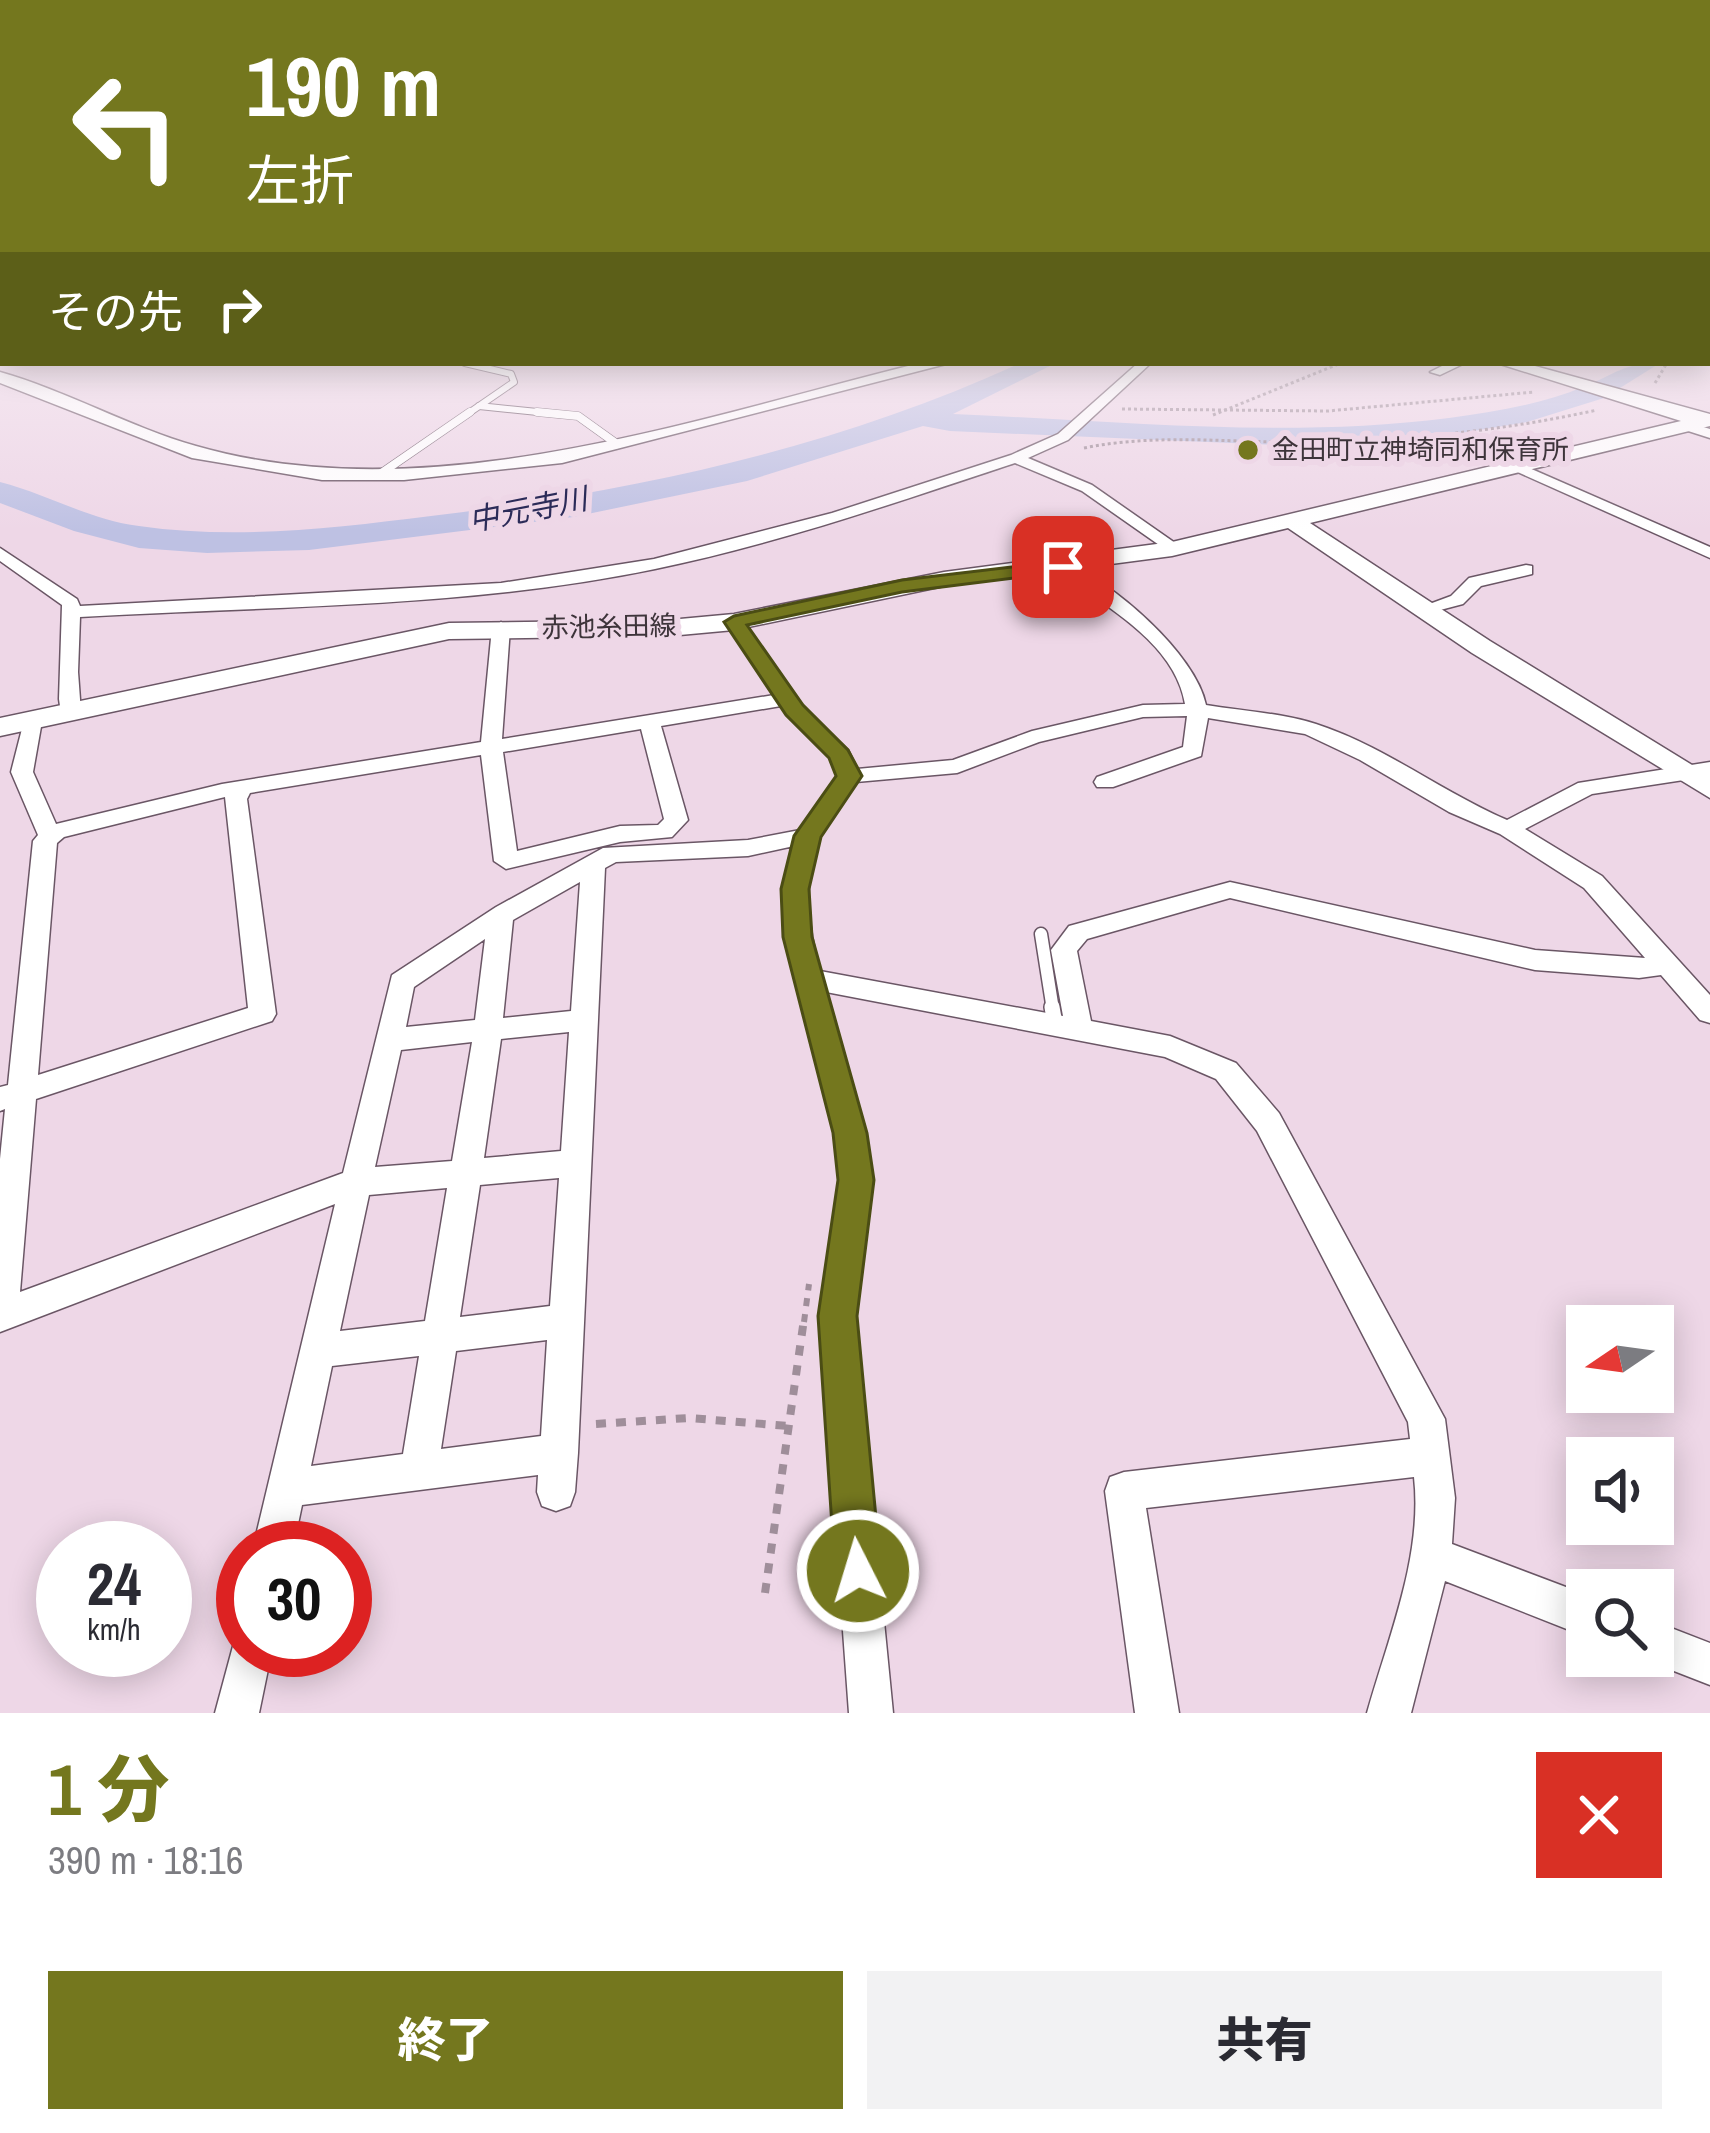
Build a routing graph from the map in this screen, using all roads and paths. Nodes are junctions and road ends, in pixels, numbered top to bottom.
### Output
1 (498, 371) edge
2 (909, 371) edge
3 (1136, 371) edge
4 (1321, 371) edge
5 (1536, 371) edge
6 (0, 377) edge
7 (1574, 381) junction
8 (1630, 398) junction
9 (478, 406) junction
10 (1122, 409) dead end
11 (1213, 415) junction
12 (1704, 426) edge
13 (617, 444) junction
14 (1084, 448) dead end
15 (1016, 458) junction
16 (1518, 467) junction
17 (380, 474) junction
18 (1294, 522) junction
19 (1172, 549) junction
20 (0, 553) edge
21 (1710, 553) edge
22 (1063, 567) junction
23 (1526, 570) dead end
24 (1425, 609) junction
25 (71, 612) junction
26 (734, 622) junction
27 (501, 628) junction
28 (787, 699) junction
29 (1197, 710) junction
30 (70, 713) junction
31 (32, 721) junction
32 (649, 721) junction
33 (0, 728) edge
34 (491, 746) junction
35 (849, 776) junction
36 (1706, 776) edge
37 (1105, 782) dead end
38 (241, 788) junction
39 (1508, 829) junction
40 (56, 831) junction
41 (808, 836) junction
42 (593, 864) junction
43 (501, 916) junction
44 (1041, 934) dead end
45 (1668, 965) junction
46 (808, 979) junction
47 (1710, 1013) edge
48 (585, 1020) junction
49 (1067, 1026) junction
50 (488, 1030) junction
51 (388, 1040) junction
52 (11, 1095) edge
53 (576, 1163) junction
54 (466, 1172) junction
55 (353, 1183) junction
56 (845, 1259) junction
57 (1, 1316) edge
58 (567, 1321) junction
59 (438, 1336) junction
60 (316, 1351) junction
61 (788, 1426) junction
62 (559, 1440) junction
63 (1431, 1456) junction
64 (419, 1471) junction
65 (286, 1488) junction
66 (556, 1492) dead end
67 (279, 1521) edge
68 (1431, 1556) junction
69 (765, 1593) dead end
70 (1566, 1608) edge
71 (1674, 1650) edge
72 (1710, 1664) edge
73 (245, 1677) edge
74 (237, 1713) edge
75 (872, 1713) edge
76 (1157, 1713) edge
77 (1389, 1713) edge

1 - 9 lane
2 - 13 street
3 - 15 street
4 - 11 path
5 - 7 street
6 - 17 street
7 - 8 street
7 - 11 path
8 - 12 street
8 - 14 path
9 - 13 lane
9 - 17 lane
10 - 11 path
12 - 16 street, 赤池糸田線
13 - 17 street
15 - 19 street
15 - 25 street
16 - 18 street, 赤池糸田線
16 - 21 street
18 - 19 street, 赤池糸田線
18 - 24 street
19 - 22 street, 赤池糸田線
20 - 25 street
22 - 26 street, 赤池糸田線
22 - 29 street
23 - 24 street
24 - 36 street
25 - 30 street
26 - 27 street, 赤池糸田線
26 - 28 street
27 - 30 street, 赤池糸田線
27 - 34 street
28 - 32 street
28 - 35 street
29 - 35 street
29 - 37 street
29 - 39 street
30 - 31 street, 赤池糸田線
31 - 33 street, 赤池糸田線
31 - 40 street
32 - 34 street
32 - 34 street
34 - 38 street
35 - 41 street
36 - 39 street
38 - 40 street
38 - 52 street
39 - 45 street
40 - 52 street
41 - 42 street
41 - 46 street
42 - 43 street
42 - 48 street
43 - 50 street
43 - 51 street
44 - 49 lane
45 - 47 street
45 - 49 street
46 - 49 street
46 - 56 street
48 - 50 street
48 - 53 street
49 - 63 street
50 - 51 street
50 - 54 street
51 - 55 street
52 - 57 street
53 - 54 street
53 - 58 street
54 - 55 street
54 - 59 street
55 - 57 street
55 - 60 street
56 - 61 path
56 - 75 street
58 - 59 street
58 - 62 street
59 - 60 street
59 - 64 street
60 - 65 street
61 - 62 path
61 - 69 path
62 - 64 street
62 - 66 street
63 - 68 street
63 - 76 street
64 - 65 street
65 - 67 street
68 - 70 street
68 - 77 street
71 - 72 street
73 - 74 street

